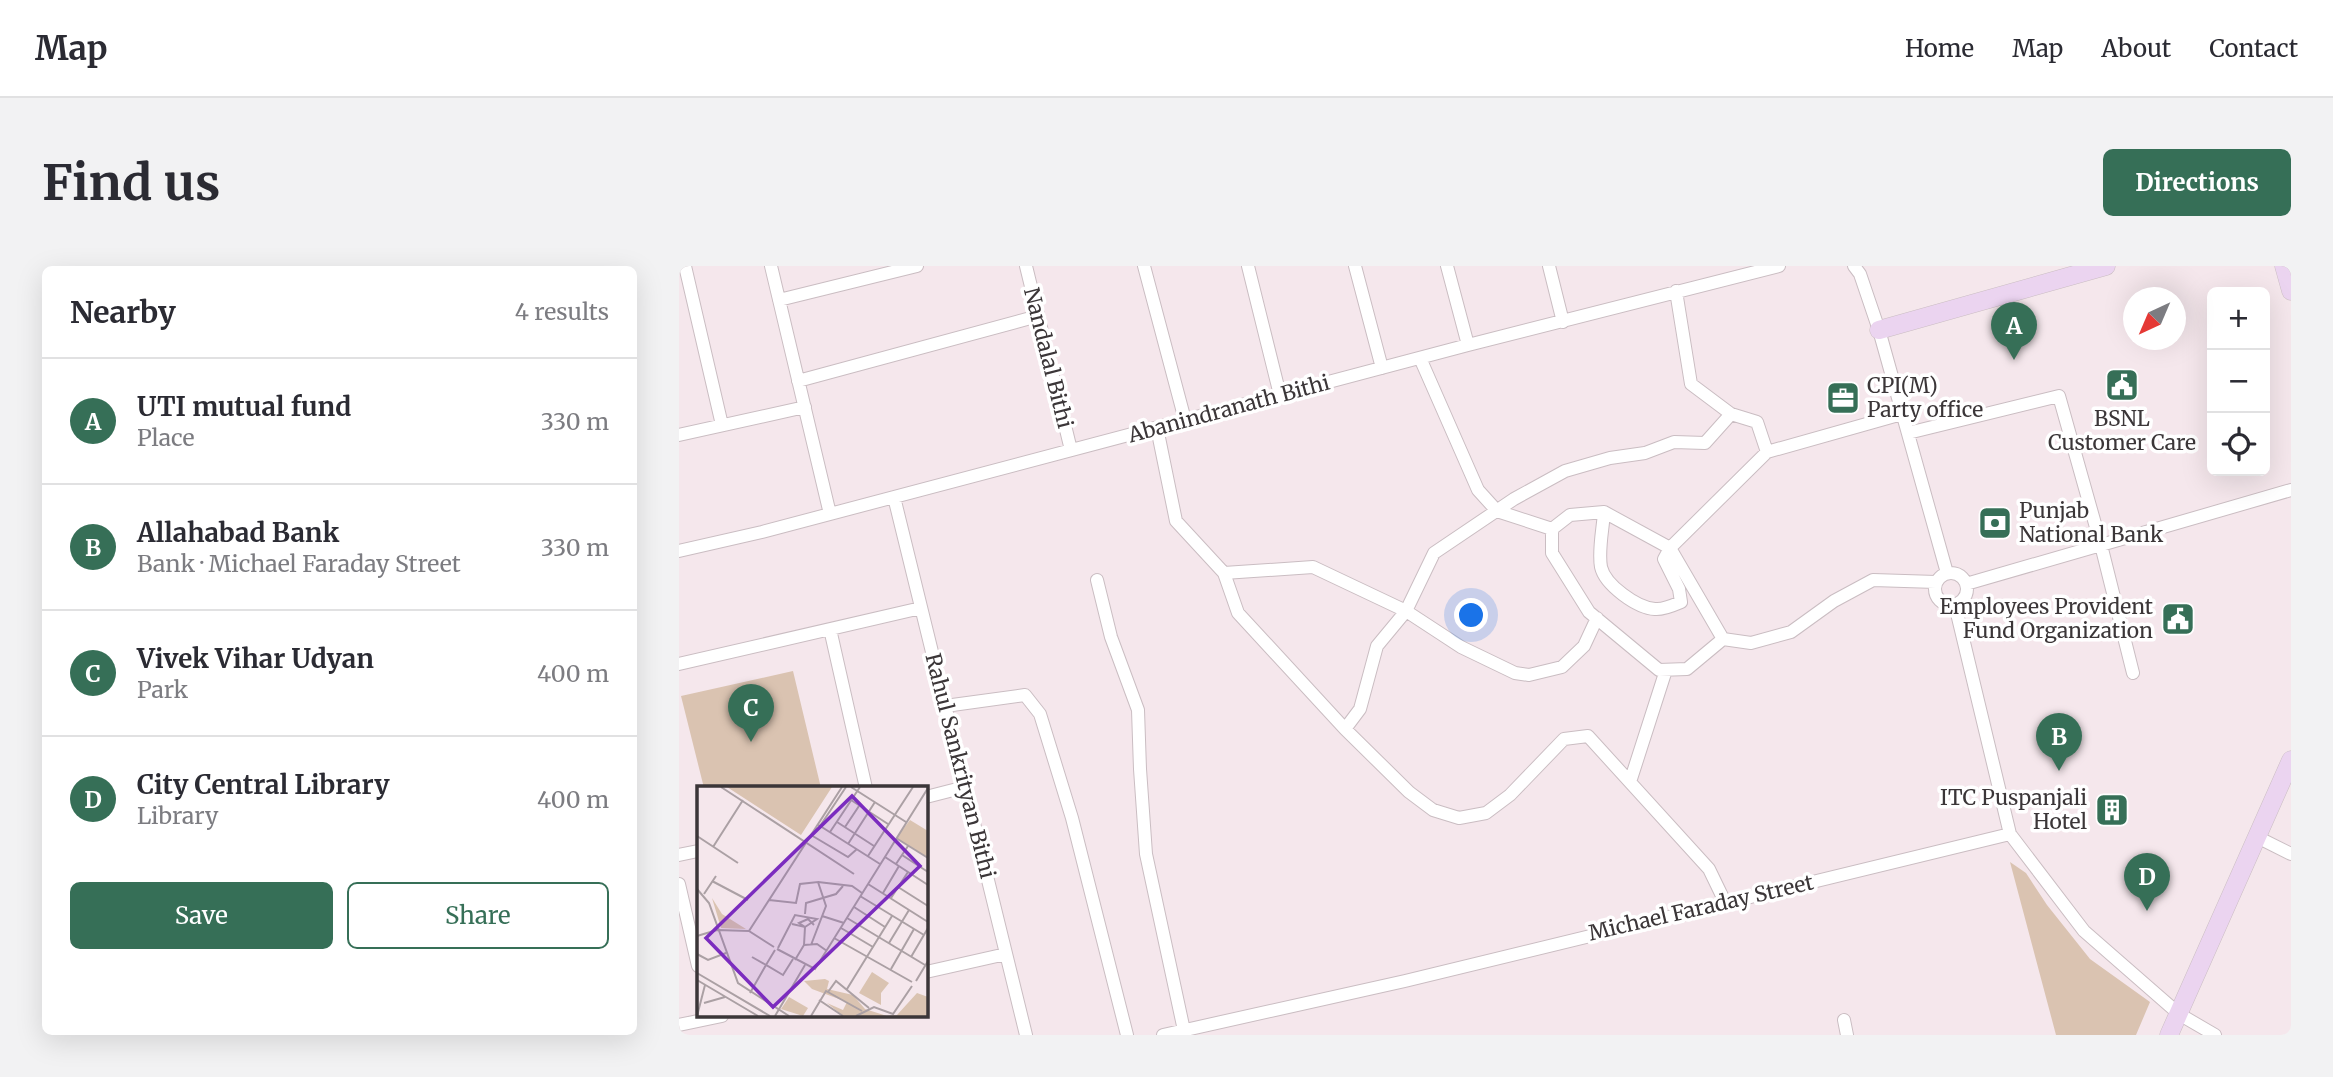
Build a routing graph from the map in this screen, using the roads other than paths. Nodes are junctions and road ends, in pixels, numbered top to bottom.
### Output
1 (685, 266) edge
2 (771, 266) edge
3 (916, 266) edge
4 (1026, 266) edge
5 (1144, 266) edge
6 (1248, 266) edge
7 (1355, 266) edge
8 (1447, 266) edge
9 (1549, 266) edge
10 (1779, 266) edge
11 (1854, 266) edge
12 (2106, 266) edge
13 (2284, 266) edge
14 (1676, 291) junction
15 (2291, 291) edge
16 (779, 300) junction
17 (1038, 316) junction
18 (1563, 322) junction
19 (1879, 330) junction
20 (1468, 345) junction
21 (1420, 358) junction
22 (1382, 368) junction
23 (799, 381) junction
24 (1280, 395) junction
25 (805, 407) junction
26 (1731, 414) junction
27 (1902, 414) junction
28 (1185, 420) junction
29 (722, 425) junction
30 (1157, 428) junction
31 (1907, 433) junction
32 (679, 435) edge
33 (1071, 450) junction
34 (1767, 452) junction
35 (2291, 490) edge
36 (894, 497) junction
37 (1497, 511) junction
38 (1604, 512) junction
39 (830, 514) junction
40 (1552, 529) junction
41 (2101, 545) junction
42 (1670, 548) junction
43 (679, 551) edge
44 (1224, 573) junction
45 (1947, 573) junction
46 (1097, 580) dead end
47 (1936, 582) junction
48 (1966, 584) junction
49 (1955, 605) junction
50 (921, 608) junction
51 (1406, 611) junction
52 (1597, 618) junction
53 (830, 629) junction
54 (1723, 639) junction
55 (679, 664) edge
56 (1666, 670) junction
57 (2133, 673) dead end
58 (945, 706) junction
59 (1345, 729) junction
60 (2291, 760) edge
61 (1630, 782) junction
62 (866, 786) edge
63 (965, 787) junction
64 (927, 797) edge
65 (2010, 834) junction
66 (2257, 837) junction
67 (697, 851) edge
68 (2291, 854) edge
69 (679, 855) edge
70 (679, 884) edge
71 (1725, 902) junction
72 (695, 941) edge
73 (1006, 954) junction
74 (927, 972) edge
75 (2179, 1014) junction
76 (710, 1018) edge
77 (1844, 1020) dead end
78 (679, 1025) edge
79 (1184, 1033) edge
80 (1025, 1035) edge
81 (1127, 1035) edge
82 (1163, 1035) edge
83 (1847, 1035) edge
84 (2169, 1035) edge
85 (2215, 1035) edge

1 - 29 street
2 - 16 street
3 - 16 street
4 - 17 street, Nandalal Bithi
5 - 28 street
6 - 24 street
7 - 22 street
8 - 20 street
9 - 18 street
10 - 14 street, Abanindranath Bithi
11 - 19 street
12 - 19 street
13 - 15 street
14 - 18 street, Abanindranath Bithi
14 - 26 street
16 - 23 street
17 - 23 street
17 - 33 street, Nandalal Bithi
18 - 20 street, Abanindranath Bithi
19 - 27 street
20 - 21 street, Abanindranath Bithi
21 - 22 street, Abanindranath Bithi
21 - 37 street
22 - 24 street, Abanindranath Bithi
23 - 25 street
24 - 28 street, Abanindranath Bithi
25 - 29 street
25 - 39 street
26 - 34 street
26 - 37 street
27 - 31 street
27 - 34 street
28 - 30 street, Abanindranath Bithi
29 - 32 street
30 - 33 street, Abanindranath Bithi
30 - 44 street
31 - 41 street
31 - 45 street
33 - 36 street, Abanindranath Bithi
34 - 42 street
35 - 41 street
36 - 39 street, Abanindranath Bithi
36 - 50 street, Rahul Sankrityan Bithi
37 - 40 street
37 - 51 street
38 - 40 street
38 - 42 street
38 - 42 street
39 - 43 street, Abanindranath Bithi
40 - 52 street
41 - 48 street
41 - 57 street
42 - 54 street
44 - 51 street
44 - 59 street
45 - 47 street
45 - 48 street
46 - 79 street
47 - 49 street
47 - 54 street
48 - 49 street
49 - 65 street
50 - 53 street
50 - 58 street, Rahul Sankrityan Bithi
51 - 52 street
51 - 59 street
52 - 56 street
53 - 55 street
53 - 62 street
54 - 56 street
56 - 61 street
58 - 63 street, Rahul Sankrityan Bithi
58 - 81 street
59 - 61 street
60 - 66 street
61 - 71 street
63 - 64 street
63 - 73 street, Rahul Sankrityan Bithi
65 - 71 street, Michael Faraday Street
65 - 75 street
66 - 68 street
66 - 75 street
67 - 69 street
70 - 72 street
71 - 79 street, Michael Faraday Street
73 - 74 street
73 - 80 street, Rahul Sankrityan Bithi
75 - 84 street
75 - 85 street
76 - 78 street
77 - 83 street
79 - 82 street, Michael Faraday Street

